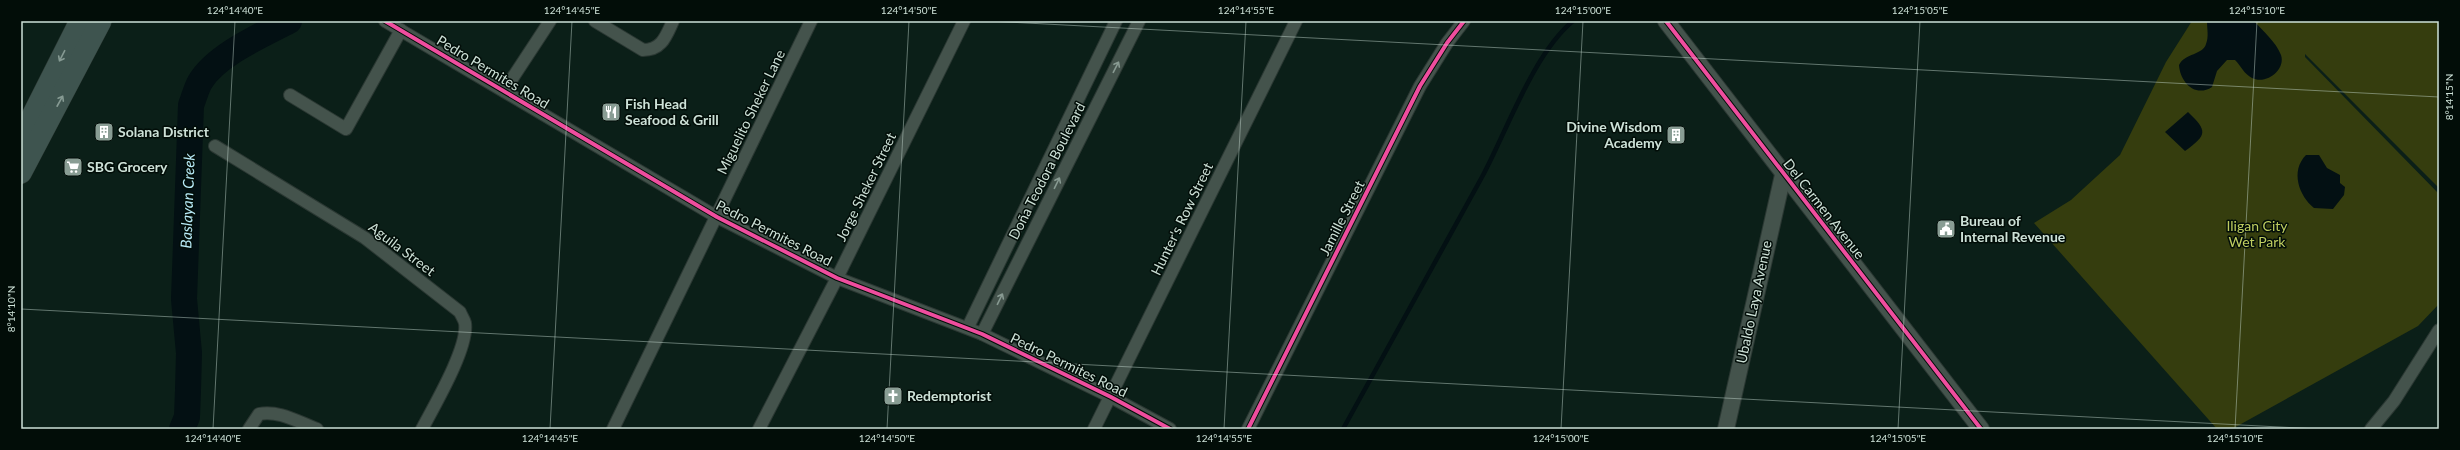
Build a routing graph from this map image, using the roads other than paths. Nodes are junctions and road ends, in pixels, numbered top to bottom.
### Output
1 (80, 21) edge
2 (101, 21) edge
3 (385, 21) edge
4 (550, 21) edge
5 (594, 21) edge
6 (673, 21) edge
7 (812, 21) edge
8 (964, 21) edge
9 (1116, 21) edge
10 (1139, 21) edge
11 (1296, 21) edge
12 (1464, 21) edge
13 (1666, 21) edge
14 (401, 30) junction
15 (504, 91) junction
16 (290, 96) dead end
17 (33, 118) edge
18 (21, 138) edge
19 (215, 146) dead end
20 (21, 172) edge
21 (1783, 175) junction
22 (717, 217) junction
23 (838, 278) junction
24 (968, 327) junction
25 (2439, 330) edge
26 (982, 334) junction
27 (1111, 397) junction
28 (250, 429) edge
29 (317, 429) edge
30 (422, 429) edge
31 (613, 429) edge
32 (760, 429) edge
33 (1094, 429) edge
34 (1170, 429) edge
35 (1248, 429) edge
36 (1726, 429) edge
37 (1981, 429) edge
38 (2371, 429) edge

1 -> 17 highway
17 -> 2 highway
3 - 14 street, Pedro Permites Road
4 - 15 street
5 - 6 street
7 - 22 street, Miguelito Sheker Lane
8 - 23 street, Jorge Sheker Street
9 - 24 street, Doña Teodora Boulevard
26 -> 10 street, Doña Teodora Boulevard
11 - 27 street, Hunter's Row Street
12 - 35 street, Jamille Street
13 - 21 street, Del Carmen Avenue
14 - 15 street, Pedro Permites Road
14 - 16 street
15 - 22 street, Pedro Permites Road
17 - 18 highway
17 - 20 highway
19 - 30 street, Aguila Street
21 - 36 street, Ubaldo Laya Avenue
21 - 37 street, Del Carmen Avenue
22 - 23 street, Pedro Permites Road
22 - 31 street, Miguelito Sheker Lane
23 - 24 street, Pedro Permites Road
23 - 32 street, Jorge Sheker Street
24 - 26 street, Pedro Permites Road
25 - 38 street
26 - 27 street, Pedro Permites Road
27 - 33 street, Hunter's Row Street
27 - 34 street, Pedro Permites Road
28 - 29 street

